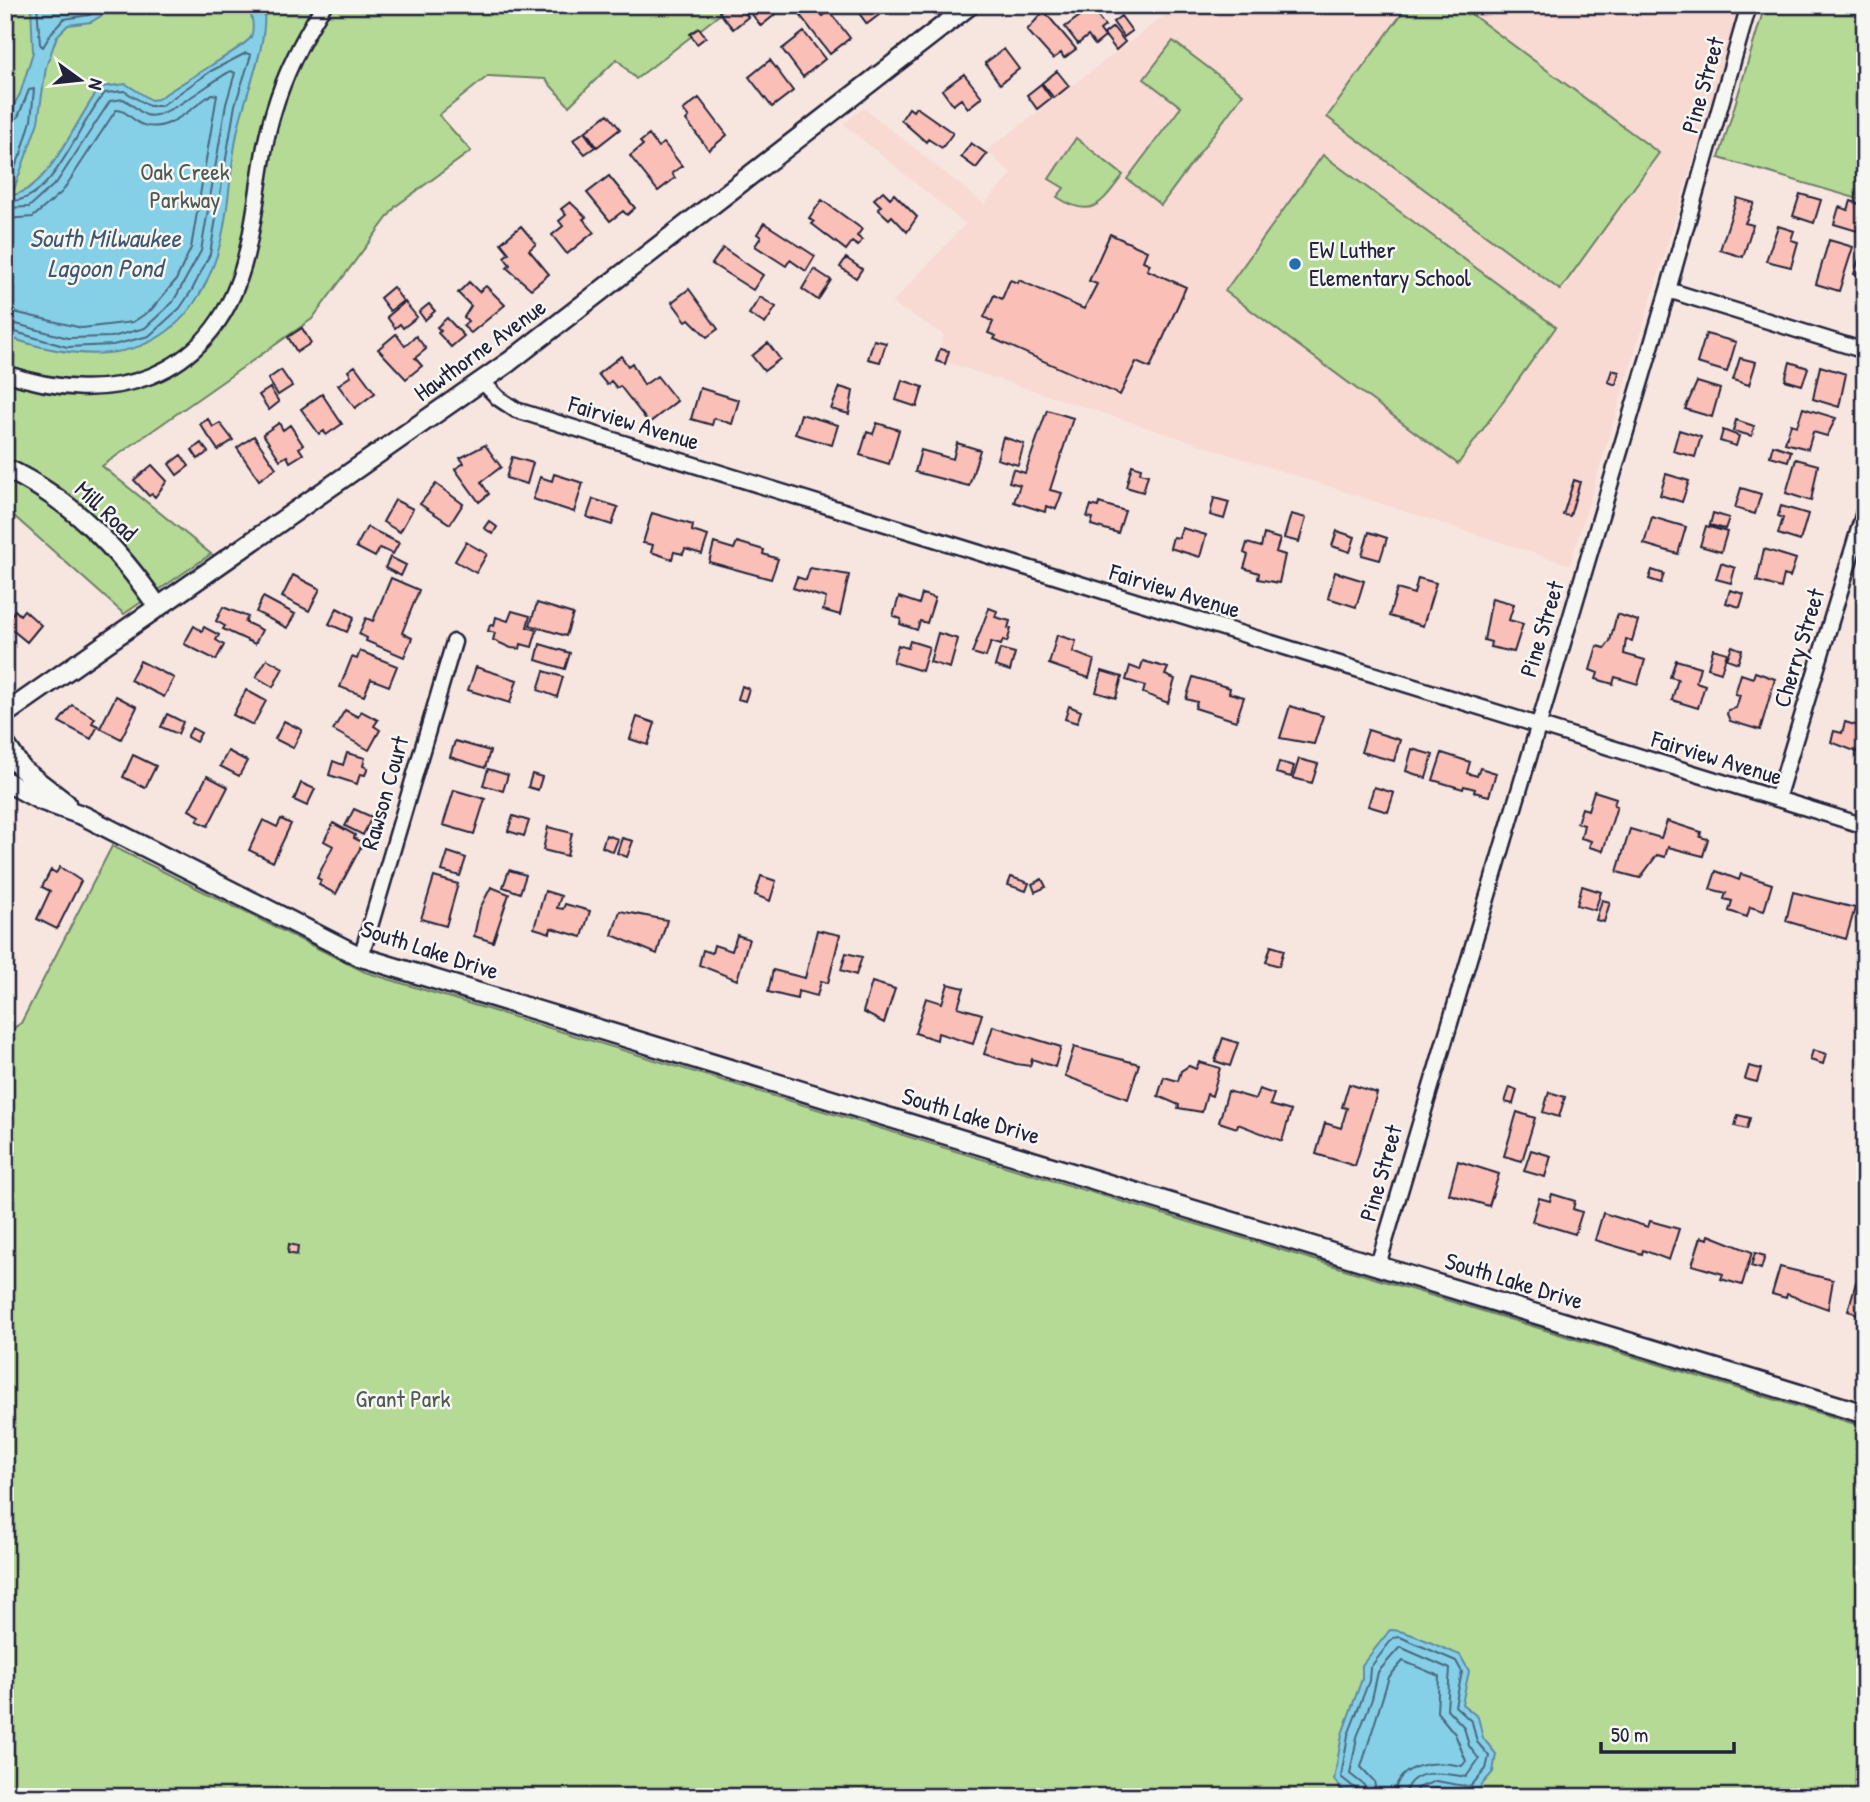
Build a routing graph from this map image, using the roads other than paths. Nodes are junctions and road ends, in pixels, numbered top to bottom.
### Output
1 (324, 5) edge
2 (970, 5) edge
3 (1749, 5) edge
4 (1668, 290) junction
5 (1865, 351) edge
6 (5, 373) edge
7 (482, 381) junction
8 (5, 468) edge
9 (1865, 509) edge
10 (158, 607) junction
11 (454, 642) dead end
12 (5, 714) edge
13 (1536, 727) junction
14 (5, 744) edge
15 (5, 781) edge
16 (1777, 800) junction
17 (83, 816) junction
18 (1865, 827) edge
19 (361, 957) junction
20 (1378, 1265) junction
21 (1865, 1414) edge

1 - 6 street
2 - 7 street, Hawthorne Avenue
3 - 4 street, Pine Street
4 - 5 street
4 - 13 street, Pine Street
7 - 10 street, Hawthorne Avenue
7 - 13 street, Fairview Avenue
8 - 10 street, Mill Road
9 - 16 street, Cherry Street
10 - 12 street, Hawthorne Avenue
11 - 19 street, Rawson Court
13 - 16 street, Fairview Avenue
13 - 20 street, Pine Street
14 - 17 street, South Lake Drive
15 - 17 street, South Lake Drive
16 - 18 street, Fairview Avenue
17 - 19 street, South Lake Drive
19 - 20 street, South Lake Drive
20 - 21 street, South Lake Drive

